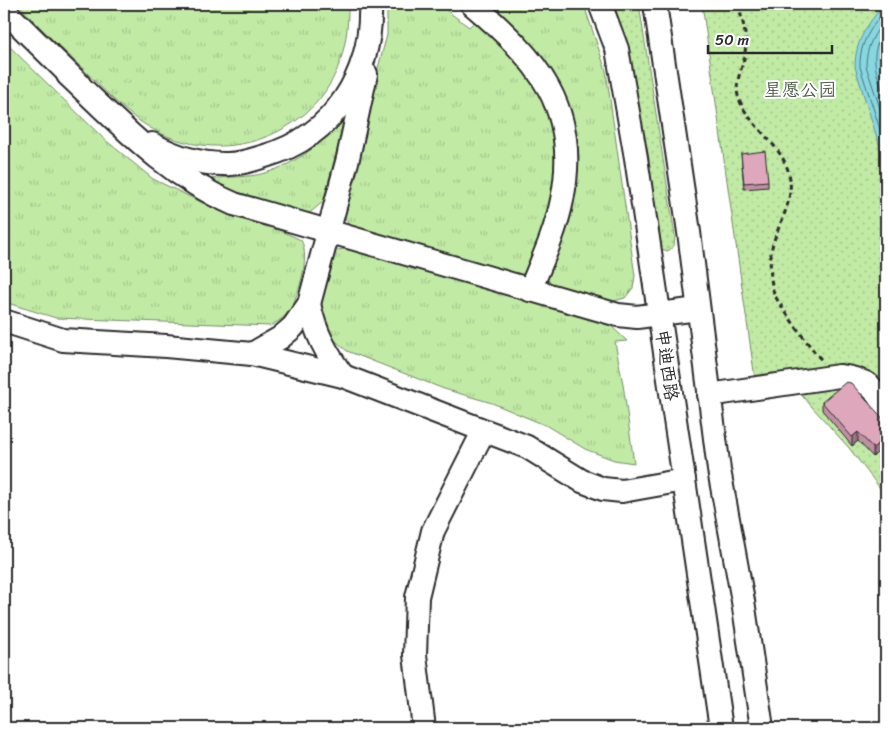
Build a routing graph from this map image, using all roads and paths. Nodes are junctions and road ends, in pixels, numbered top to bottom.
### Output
1 (370, 4) edge
2 (472, 4) edge
3 (600, 4) edge
4 (655, 4) edge
5 (738, 4) edge
6 (4, 10) edge
7 (371, 28) junction
8 (68, 75) junction
9 (327, 233) junction
10 (530, 290) junction
11 (309, 304) junction
12 (698, 309) junction
13 (659, 314) junction
14 (4, 321) edge
15 (252, 354) junction
16 (824, 362) dead end
17 (343, 376) junction
18 (709, 395) junction
19 (886, 412) edge
20 (483, 432) junction
21 (684, 480) junction
22 (424, 728) edge
23 (721, 728) edge
24 (762, 728) edge

1 - 7 street
2 - 10 street
3 - 13 street, 申迪西路
4 - 12 street
5 - 16 path
6 - 8 street
7 - 8 street
7 - 9 street
8 - 9 street
9 - 10 street
9 - 11 street
10 - 13 street
11 - 15 street
11 - 17 street
12 - 13 street
12 - 18 street
13 - 21 street, 申迪西路
14 - 15 street
15 - 17 street
17 - 20 street
18 - 19 street
18 - 24 street
20 - 21 street
20 - 22 street
21 - 23 street, 申迪西路

